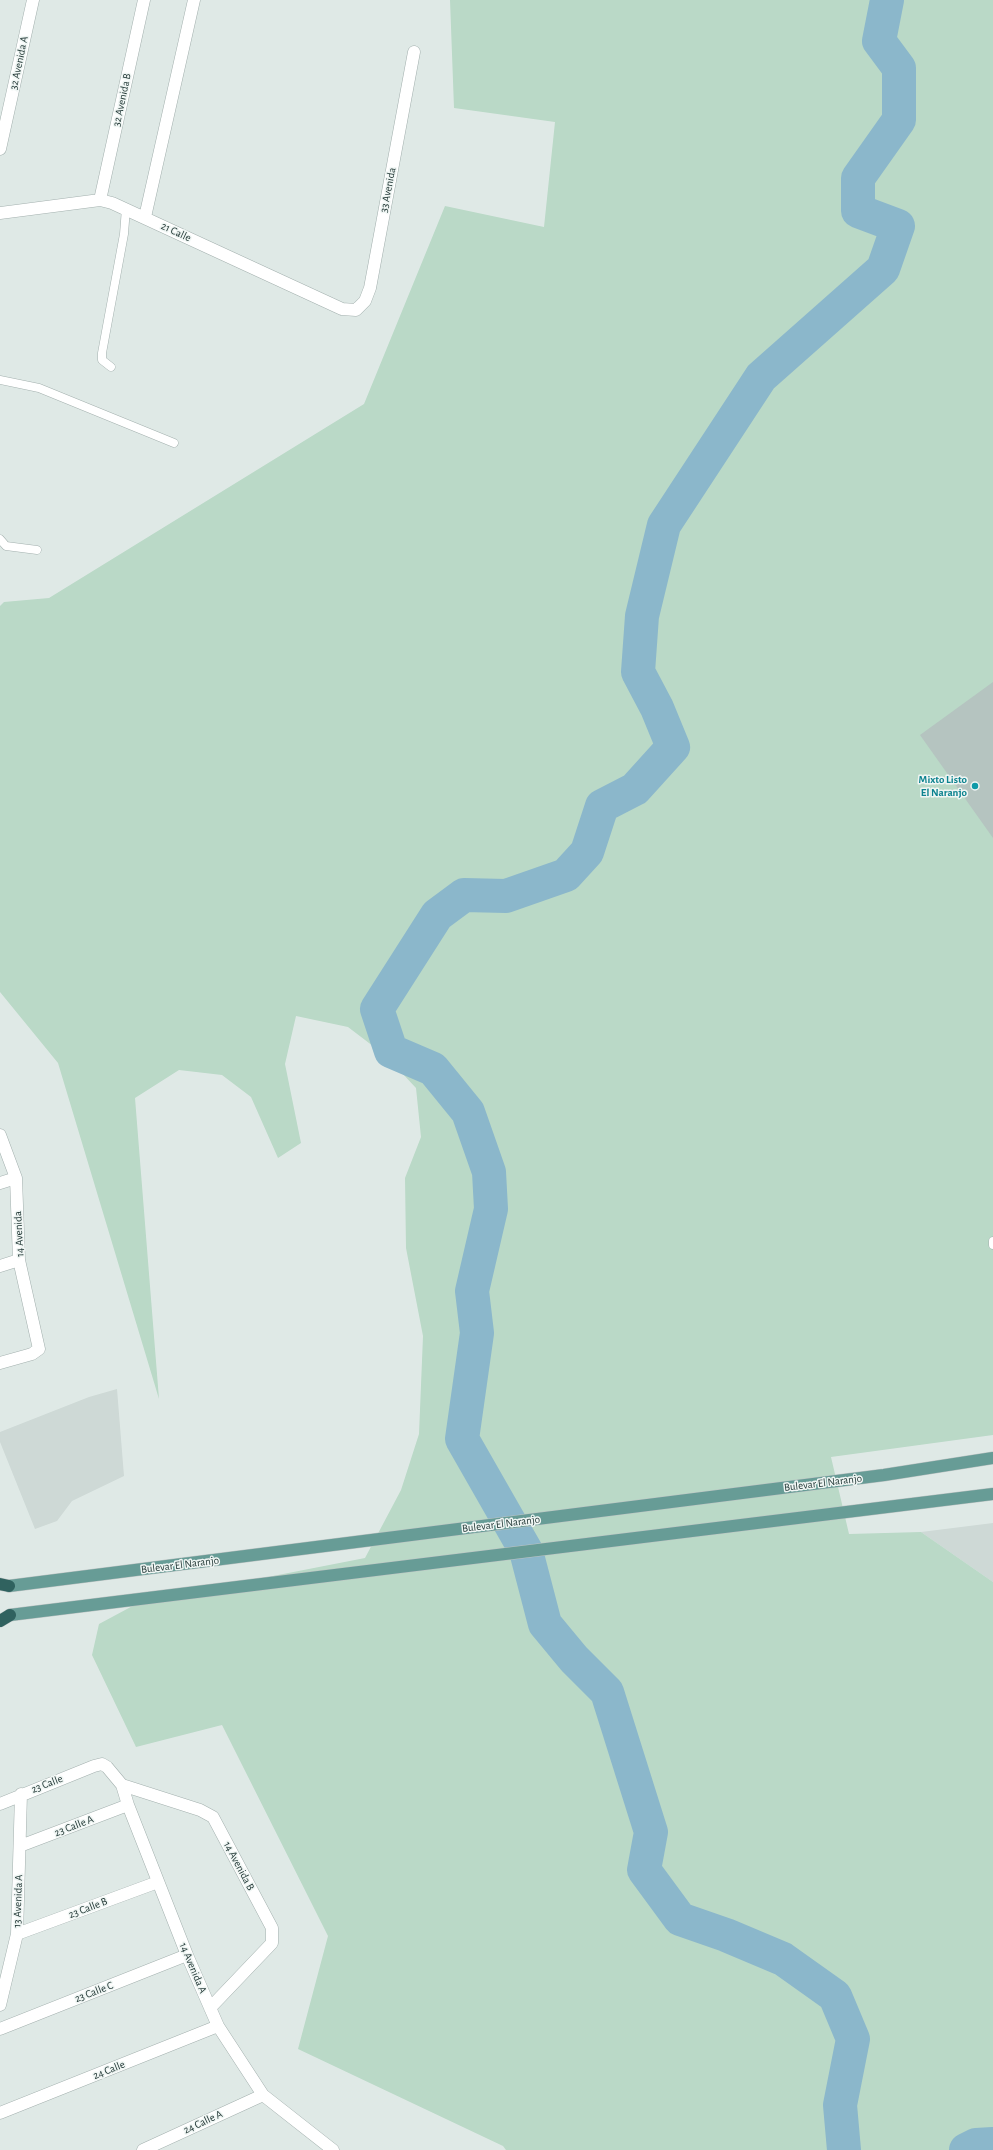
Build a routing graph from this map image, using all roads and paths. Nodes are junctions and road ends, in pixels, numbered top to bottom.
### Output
1 (32, 0) edge
2 (144, 0) edge
3 (194, 0) edge
4 (414, 52) dead end
5 (0, 149) edge
6 (100, 200) junction
7 (126, 208) junction
8 (0, 213) edge
9 (145, 217) junction
10 (342, 309) joint
11 (111, 367) dead end
12 (0, 380) edge
13 (174, 443) dead end
14 (0, 539) edge
15 (37, 550) dead end
16 (0, 1135) edge
17 (16, 1178) junction
18 (0, 1183) edge
19 (993, 1241) edge
20 (993, 1245) edge
21 (19, 1260) junction
22 (0, 1266) edge
23 (0, 1363) edge
24 (993, 1458) edge
25 (993, 1494) edge
26 (3, 1586) edge
27 (3, 1618) edge
28 (94, 1766) joint
29 (122, 1785) junction
30 (20, 1794) junction
31 (0, 1804) edge
32 (128, 1805) junction
33 (20, 1846) junction
34 (158, 1882) junction
35 (17, 1934) junction
36 (187, 1956) junction
37 (0, 2005) edge
38 (210, 2008) junction
39 (218, 2026) junction
40 (0, 2028) edge
41 (263, 2095) junction
42 (0, 2113) edge
43 (143, 2150) edge
44 (333, 2150) edge

1 - 5 street, 32 Avenida A
2 - 6 street, 32 Avenida B
3 - 9 street
4 - 10 street, 33 Avenida
6 - 7 street, 21 Calle
6 - 8 street, 21 Calle
7 - 9 street, 21 Calle
7 - 11 lane
9 - 10 street, 21 Calle
12 - 13 lane
14 - 15 lane
16 - 17 street, 14 Avenida
17 - 18 street
17 - 21 street, 14 Avenida
19 - 20 lane
21 - 22 street
21 - 23 street, 14 Avenida
24 - 26 main road, Bulevar El Naranjo
25 - 27 main road
28 - 29 street, 14 Avenida A
28 - 30 street, 23 Calle
29 - 32 street, 14 Avenida A
29 - 38 street, 14 Avenida B
30 - 31 street, 23 Calle
30 - 33 street, 13 Avenida A
32 - 33 street, 23 Calle A
32 - 34 street, 14 Avenida A
33 - 35 street, 13 Avenida A
34 - 35 street, 23 Calle B
34 - 36 street, 14 Avenida A
35 - 37 street, 13 Avenida A
36 - 38 street, 14 Avenida A
36 - 40 street, 23 Calle C
38 - 39 street, 14 Avenida A
39 - 41 street, 14 Avenida A
39 - 42 street, 24 Calle
41 - 43 street, 24 Calle A
41 - 44 street, 14 Avenida A

